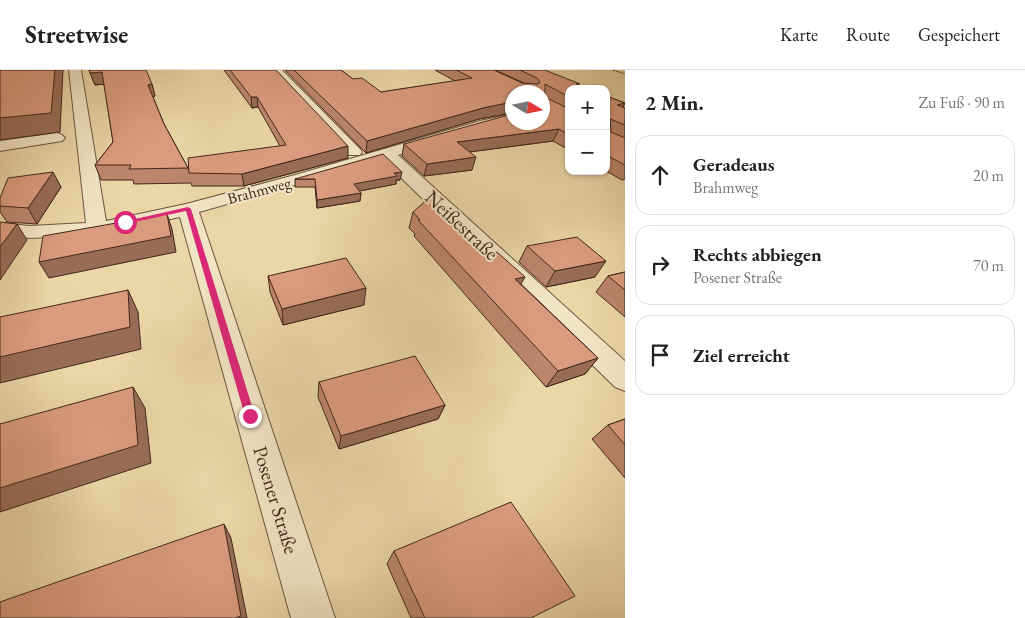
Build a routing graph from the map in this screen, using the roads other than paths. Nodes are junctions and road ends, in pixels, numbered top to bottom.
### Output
1 (75, 70) edge
2 (276, 70) edge
3 (505, 120) edge
4 (57, 138) dead end
5 (0, 146) edge
6 (386, 153) junction
7 (362, 161) junction
8 (188, 209) junction
9 (96, 228) junction
10 (0, 229) edge
11 (625, 379) edge
12 (313, 618) edge

1 - 9 street
2 - 7 street
3 - 6 street, Brahmweg
4 - 5 street
6 - 7 street, Brahmweg
6 - 11 street, Neißestraße
7 - 8 street, Brahmweg
8 - 9 street, Brahmweg
8 - 12 street, Posener Straße
9 - 10 street, Brahmweg

